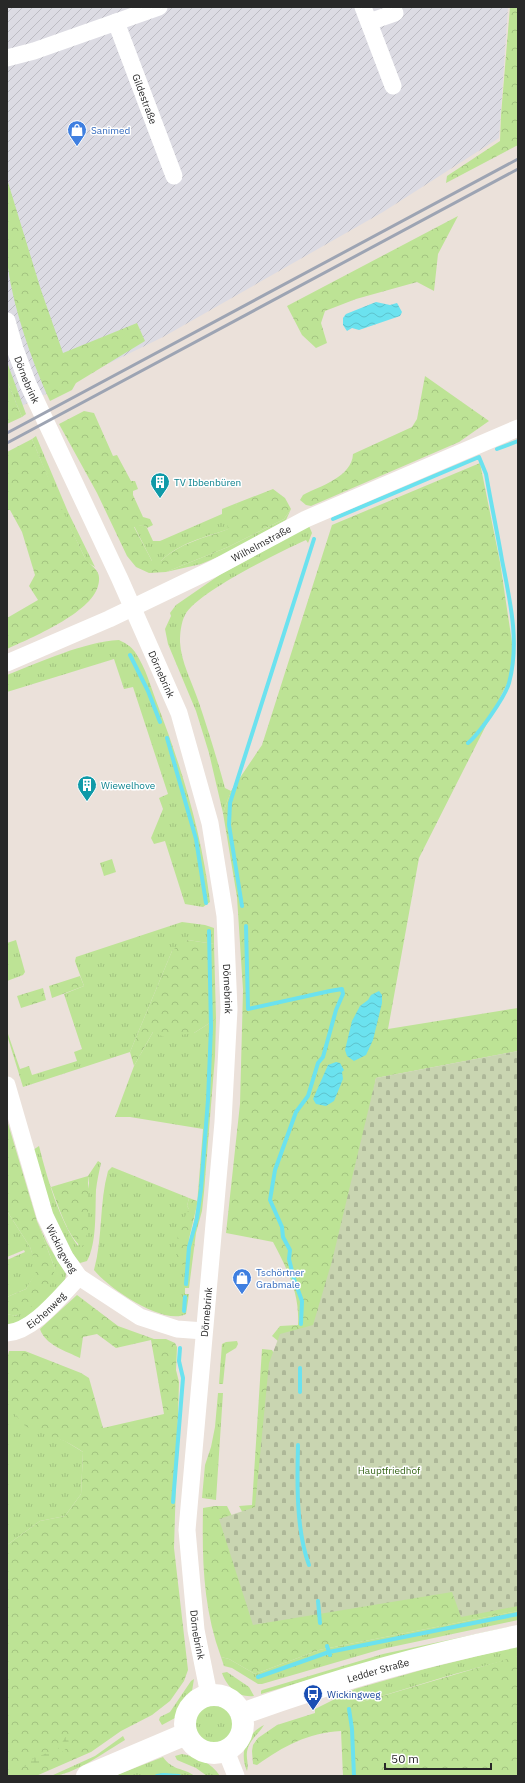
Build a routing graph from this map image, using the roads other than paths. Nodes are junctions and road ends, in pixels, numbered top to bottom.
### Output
1 (159, 7) edge
2 (395, 13) dead end
3 (366, 15) edge
4 (116, 22) junction
5 (7, 58) edge
6 (393, 86) dead end
7 (174, 176) dead end
8 (7, 321) edge
9 (518, 428) edge
10 (132, 607) junction
11 (7, 663) edge
12 (7, 1085) edge
13 (79, 1277) junction
14 (204, 1331) junction
15 (7, 1333) edge
16 (518, 1636) edge
17 (209, 1695) junction
18 (242, 1714) junction
19 (186, 1734) junction
20 (226, 1751) junction
21 (87, 1776) edge
22 (236, 1776) edge

1 - 4 street
2 - 3 street
3 - 6 street
4 - 5 street
4 - 7 street, Gildestraße
8 - 10 street, Dörnebrink
9 - 10 street, Wilhelmstraße
10 - 11 street, Wilhelmstraße
10 - 14 street, Dörnebrink
12 - 13 street, Wickingweg
13 - 14 street, Wickingweg
13 - 15 street, Eichenweg
14 - 17 street, Dörnebrink
16 - 18 main road, Ledder Straße
17 - 18 main road
17 - 19 main road
18 - 20 main road
19 - 20 main road
19 - 21 main road
20 - 22 street

